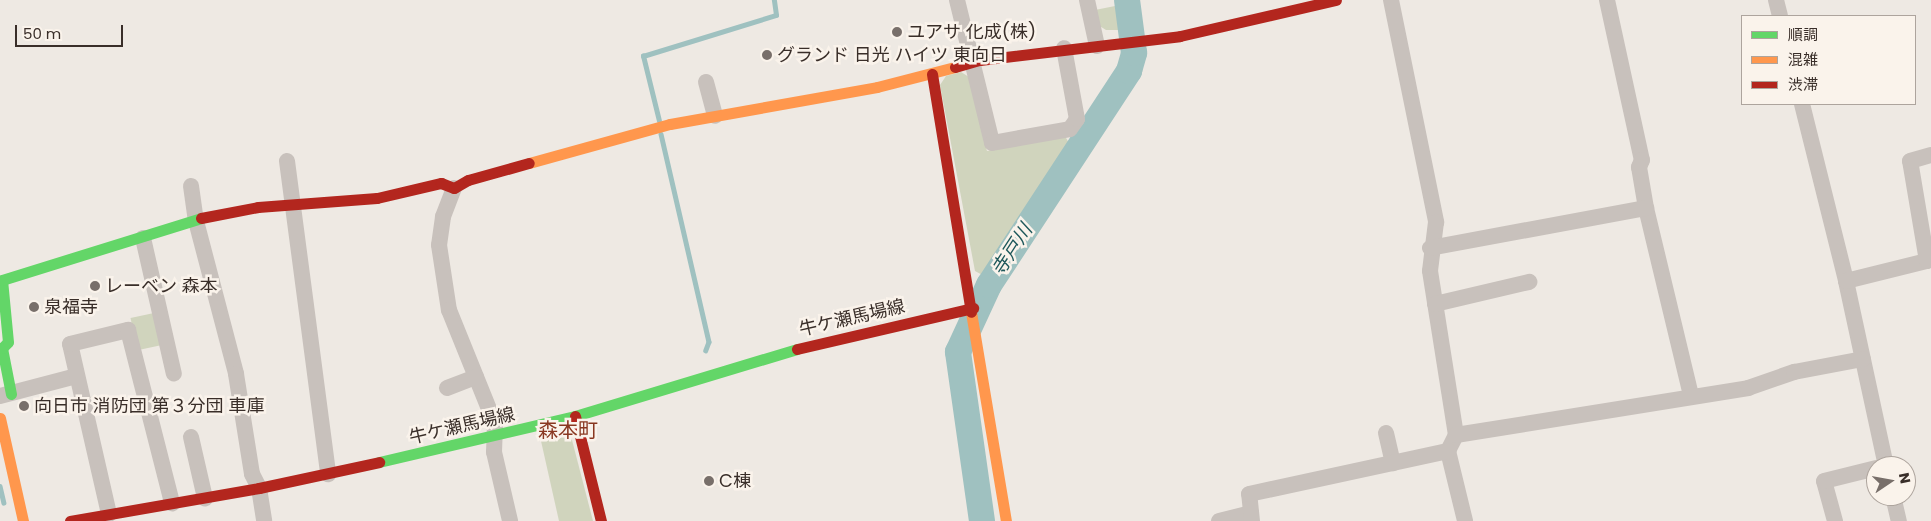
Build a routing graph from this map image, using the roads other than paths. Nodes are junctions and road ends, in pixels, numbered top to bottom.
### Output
1 (957, 0) edge
2 (1087, 0) edge
3 (1336, 0) edge
4 (1391, 0) edge
5 (1607, 0) edge
6 (1776, 0) edge
7 (1780, 15) edge
8 (1097, 46) junction
9 (1064, 48) junction
10 (970, 62) junction
11 (932, 74) junction
12 (706, 82) dead end
13 (1802, 105) edge
14 (715, 116) junction
15 (1931, 155) edge
16 (287, 161) dead end
17 (191, 186) dead end
18 (454, 188) junction
19 (293, 204) junction
20 (1646, 208) junction
21 (196, 221) junction
22 (143, 238) junction
23 (1430, 248) junction
24 (1846, 281) junction
25 (1529, 282) dead end
26 (1435, 304) junction
27 (973, 308) junction
28 (1863, 359) junction
29 (174, 374) dead end
30 (76, 376) junction
31 (476, 376) junction
32 (447, 388) dead end
33 (5, 395) edge
34 (1691, 395) junction
35 (575, 416) junction
36 (0, 418) edge
37 (1386, 433) dead end
38 (1456, 436) junction
39 (191, 438) dead end
40 (494, 438) junction
41 (1448, 451) junction
42 (1884, 456) edge
43 (1393, 463) junction
44 (1866, 470) edge
45 (328, 474) junction
46 (259, 488) junction
47 (205, 498) junction
48 (172, 503) junction
49 (1895, 506) edge
50 (109, 514) junction
51 (1251, 517) edge
52 (23, 521) edge
53 (70, 521) edge
54 (264, 521) edge
55 (510, 521) edge
56 (601, 521) edge
57 (1006, 521) edge
58 (1219, 521) edge
59 (1465, 521) edge
60 (1835, 521) edge
61 (1899, 521) edge

1 - 10 street
2 - 8 street
3 - 8 street
4 - 23 street
5 - 20 street
6 - 7 street
8 - 9 street
9 - 10 street
9 - 10 street
10 - 11 street
11 - 14 street
11 - 27 street
12 - 14 street
13 - 24 street
14 - 18 street
15 - 24 street
16 - 19 street
17 - 21 street
18 - 19 street
18 - 31 street
19 - 21 street
19 - 45 street
20 - 23 street
20 - 34 street
21 - 22 street
21 - 46 street
22 - 29 street
22 - 33 street
23 - 26 street
24 - 28 street
25 - 26 street
26 - 38 street
27 - 35 street, 牛ケ瀬馬場線
27 - 57 street
28 - 34 street
28 - 42 street
30 - 33 street
30 - 48 street
30 - 50 street
31 - 32 street
31 - 40 street
34 - 38 street
35 - 40 street, 牛ケ瀬馬場線
35 - 56 street
36 - 52 street
37 - 43 street
38 - 41 street
39 - 47 street
40 - 45 street, 牛ケ瀬馬場線
40 - 55 street
41 - 43 street
41 - 59 street
43 - 51 street
44 - 60 street
45 - 46 street, 牛ケ瀬馬場線
46 - 47 street, 牛ケ瀬馬場線
46 - 54 street
47 - 48 street, 牛ケ瀬馬場線
48 - 50 street, 牛ケ瀬馬場線
49 - 61 street
50 - 53 street, 牛ケ瀬馬場線
51 - 58 street

